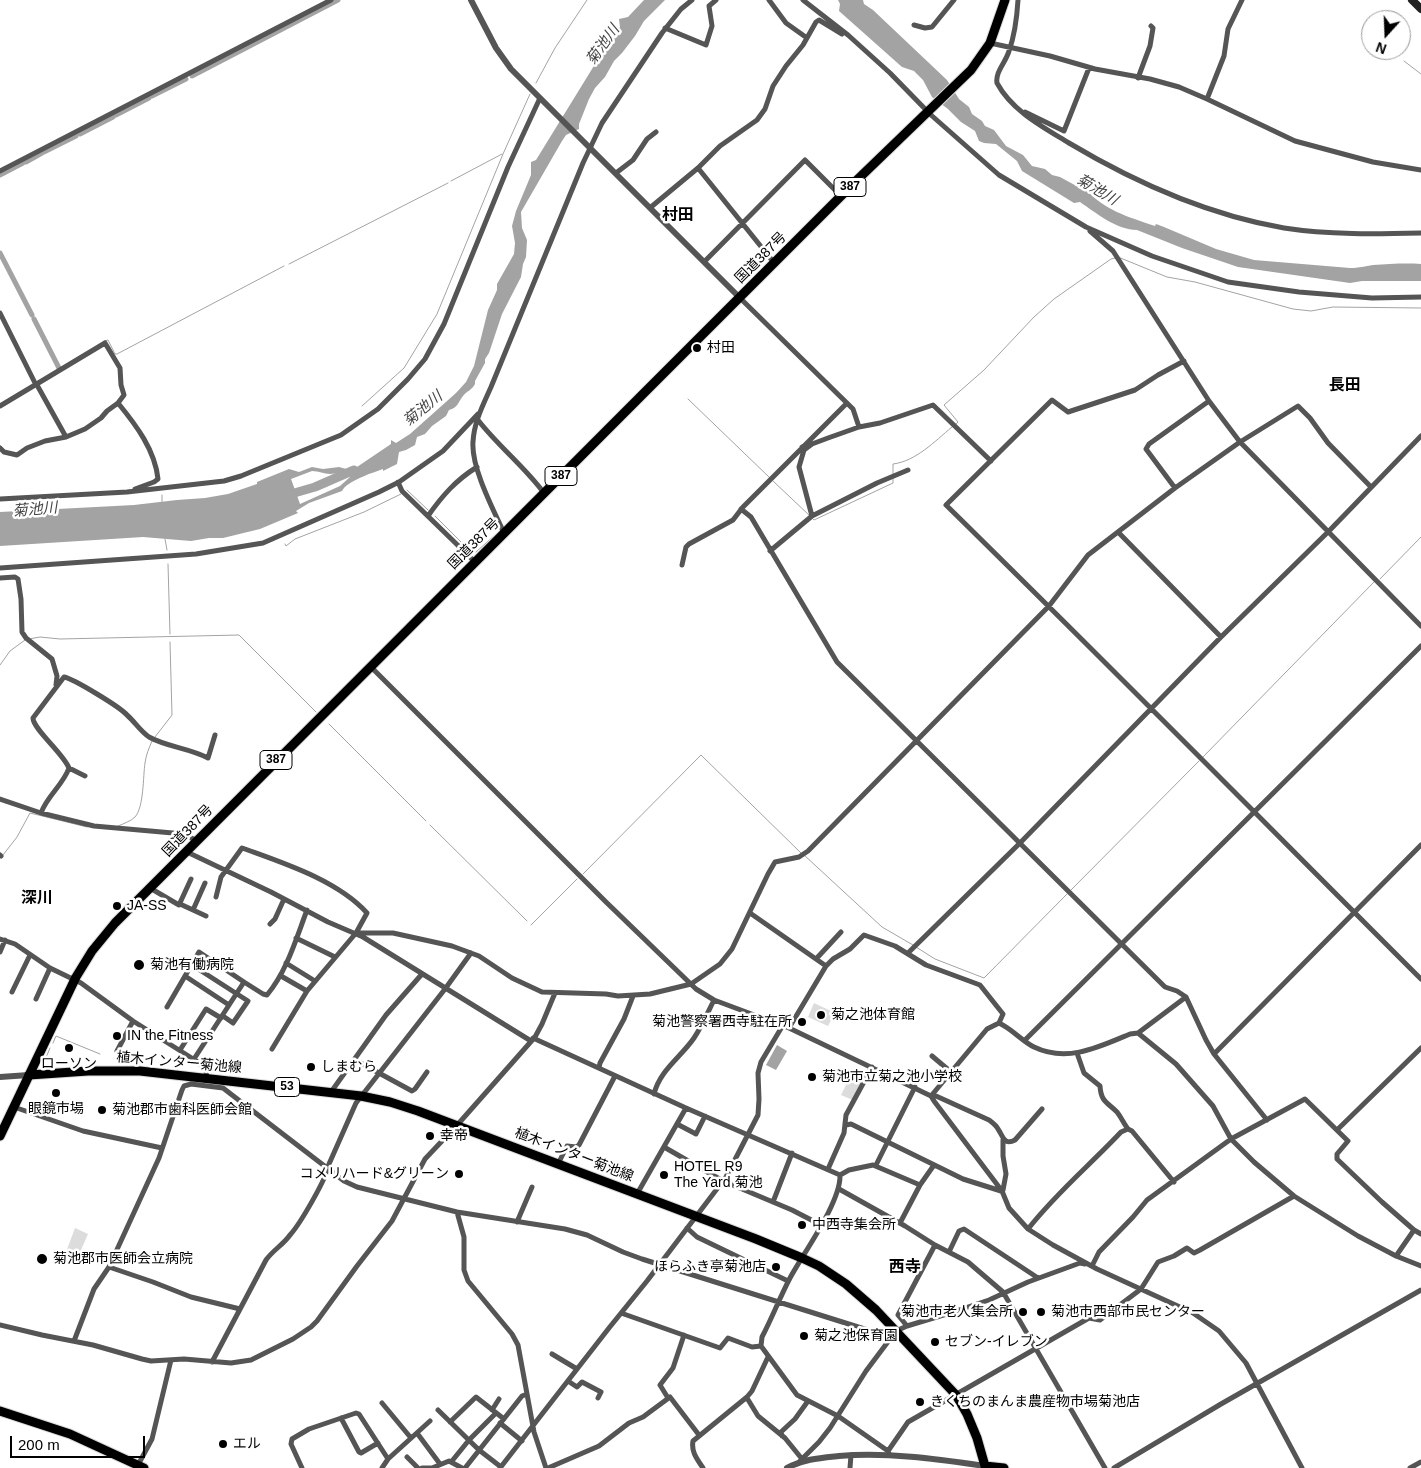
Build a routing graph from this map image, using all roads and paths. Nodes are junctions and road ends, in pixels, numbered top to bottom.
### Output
1 (331, 0) edge
2 (471, 0) edge
3 (692, 0) edge
4 (716, 0) edge
5 (769, 0) edge
6 (803, 0) edge
7 (954, 0) edge
8 (1005, 0) edge
9 (1018, 0) edge
10 (1242, 0) edge
11 (1412, 0) edge
12 (1421, 9) edge
13 (914, 25) dead end
14 (1151, 26) dead end
15 (666, 28) junction
16 (848, 35) junction
17 (807, 38) junction
18 (990, 43) junction
19 (1010, 47) junction
20 (1089, 68) junction
21 (1138, 78) junction
22 (540, 98) junction
23 (1207, 99) junction
24 (1016, 107) junction
25 (929, 112) junction
26 (656, 132) dead end
27 (591, 148) junction
28 (698, 168) junction
29 (1421, 170) edge
30 (0, 171) edge
31 (616, 173) junction
32 (841, 196) junction
33 (650, 207) junction
34 (743, 223) junction
35 (1086, 227) junction
36 (1421, 234) edge
37 (705, 261) junction
38 (775, 264) junction
39 (1421, 297) edge
40 (740, 298) junction
41 (0, 313) edge
42 (1184, 361) junction
43 (37, 385) junction
44 (1209, 402) junction
45 (118, 403) junction
46 (847, 403) junction
47 (0, 406) edge
48 (478, 417) junction
49 (859, 427) junction
50 (1421, 436) edge
51 (66, 437) junction
52 (1240, 442) junction
53 (0, 448) edge
54 (803, 449) junction
55 (991, 461) junction
56 (477, 467) junction
57 (908, 470) dead end
58 (398, 482) junction
59 (1371, 487) junction
60 (1175, 488) junction
61 (127, 492) junction
62 (544, 493) junction
63 (0, 499) edge
64 (741, 509) junction
65 (428, 516) junction
66 (812, 516) junction
67 (1329, 531) junction
68 (1118, 532) junction
69 (504, 533) junction
70 (770, 551) junction
71 (474, 562) junction
72 (682, 565) dead end
73 (0, 568) edge
74 (0, 578) edge
75 (1048, 606) junction
76 (1421, 626) edge
77 (1221, 637) junction
78 (1421, 646) edge
79 (371, 667) junction
80 (56, 686) junction
81 (1152, 708) junction
82 (215, 735) dead end
83 (916, 741) junction
84 (69, 768) junction
85 (85, 776) dead end
86 (0, 798) edge
87 (1253, 812) junction
88 (41, 813) junction
89 (197, 841) junction
90 (1020, 843) junction
91 (1421, 845) edge
92 (187, 852) junction
93 (226, 871) junction
94 (191, 879) dead end
95 (205, 883) dead end
96 (150, 888) junction
97 (216, 897) dead end
98 (284, 899) junction
99 (180, 904) junction
100 (193, 910) junction
101 (307, 910) junction
102 (1354, 912) junction
103 (750, 913) junction
104 (206, 916) dead end
105 (270, 924) dead end
106 (841, 932) dead end
107 (356, 934) junction
108 (296, 938) junction
109 (2, 940) edge
110 (1121, 944) junction
111 (0, 952) edge
112 (471, 953) junction
113 (908, 953) junction
114 (30, 955) junction
115 (335, 957) junction
116 (816, 959) junction
117 (286, 963) junction
118 (192, 964) junction
119 (826, 966) junction
120 (50, 968) junction
121 (422, 974) junction
122 (185, 976) junction
123 (281, 976) junction
124 (1421, 979) edge
125 (75, 981) junction
126 (316, 981) junction
127 (244, 982) junction
128 (690, 984) junction
129 (445, 989) junction
130 (308, 991) junction
131 (12, 992) dead end
132 (555, 993) junction
133 (237, 994) junction
134 (633, 996) junction
135 (1186, 997) junction
136 (36, 999) dead end
137 (714, 1000) junction
138 (230, 1005) junction
139 (167, 1007) dead end
140 (222, 1017) junction
141 (132, 1020) junction
142 (1000, 1023) junction
143 (783, 1025) junction
144 (789, 1028) junction
145 (1138, 1033) junction
146 (532, 1039) junction
147 (1025, 1040) junction
148 (1421, 1048) edge
149 (272, 1049) dead end
150 (117, 1050) dead end
151 (180, 1050) junction
152 (1077, 1054) junction
153 (1214, 1054) junction
154 (932, 1056) dead end
155 (194, 1059) junction
156 (355, 1060) junction
157 (872, 1067) junction
158 (599, 1068) junction
159 (380, 1072) junction
160 (427, 1072) dead end
161 (951, 1072) junction
162 (30, 1075) junction
163 (615, 1076) junction
164 (0, 1077) edge
165 (214, 1081) junction
166 (915, 1087) junction
167 (332, 1092) junction
168 (654, 1094) junction
169 (361, 1096) junction
170 (931, 1096) junction
171 (14, 1107) junction
172 (686, 1108) junction
173 (1042, 1109) dead end
174 (705, 1116) junction
175 (1267, 1120) junction
176 (677, 1124) junction
177 (846, 1125) junction
178 (456, 1126) junction
179 (1128, 1130) junction
180 (1337, 1130) junction
181 (748, 1134) junction
182 (0, 1136) edge
183 (1003, 1140) junction
184 (1231, 1140) junction
185 (887, 1142) junction
186 (664, 1147) junction
187 (162, 1148) junction
188 (792, 1153) junction
189 (558, 1164) junction
190 (934, 1165) junction
191 (876, 1166) junction
192 (328, 1168) junction
193 (828, 1169) junction
194 (840, 1175) junction
195 (723, 1181) junction
196 (1174, 1182) junction
197 (920, 1185) junction
198 (532, 1187) dead end
199 (839, 1189) junction
200 (1002, 1191) junction
201 (637, 1194) junction
202 (1294, 1196) junction
203 (405, 1198) junction
204 (773, 1202) junction
205 (457, 1212) junction
206 (696, 1216) junction
207 (517, 1222) junction
208 (900, 1223) junction
209 (821, 1225) junction
210 (687, 1228) junction
211 (1028, 1229) junction
212 (1414, 1230) junction
213 (1421, 1234) edge
214 (935, 1245) junction
215 (949, 1252) junction
216 (1396, 1256) junction
217 (802, 1258) junction
218 (660, 1264) junction
219 (1092, 1266) junction
220 (1421, 1266) edge
221 (109, 1267) junction
222 (1038, 1278) junction
223 (788, 1281) junction
224 (1141, 1289) junction
225 (1421, 1290) edge
226 (1003, 1292) junction
227 (779, 1302) junction
228 (240, 1309) junction
229 (621, 1313) junction
230 (0, 1325) edge
231 (907, 1326) junction
232 (892, 1334) junction
233 (684, 1336) junction
234 (74, 1341) junction
235 (761, 1346) junction
236 (1036, 1348) junction
237 (552, 1354) dead end
238 (768, 1357) junction
239 (171, 1360) junction
240 (212, 1362) junction
241 (577, 1370) junction
242 (568, 1381) junction
243 (1258, 1384) junction
244 (527, 1394) junction
245 (956, 1395) junction
246 (598, 1398) dead end
247 (668, 1398) junction
248 (746, 1398) junction
249 (499, 1400) dead end
250 (808, 1401) junction
251 (382, 1402) dead end
252 (438, 1410) dead end
253 (0, 1411) edge
254 (494, 1411) junction
255 (838, 1416) junction
256 (341, 1418) junction
257 (430, 1421) dead end
258 (502, 1421) junction
259 (450, 1422) junction
260 (533, 1426) junction
261 (417, 1433) junction
262 (699, 1435) junction
263 (782, 1436) junction
264 (411, 1438) junction
265 (469, 1440) junction
266 (522, 1441) junction
267 (378, 1443) junction
268 (479, 1450) junction
269 (889, 1452) junction
270 (851, 1455) junction
271 (407, 1456) dead end
272 (388, 1459) junction
273 (801, 1460) junction
274 (452, 1462) junction
275 (1421, 1462) edge
276 (440, 1464) junction
277 (141, 1466) edge
278 (501, 1467) edge
279 (985, 1467) edge
280 (302, 1468) edge
281 (382, 1468) edge
282 (418, 1468) edge
283 (422, 1468) edge
284 (462, 1468) edge
285 (547, 1468) edge
286 (703, 1468) edge
287 (787, 1468) edge
288 (850, 1468) edge
289 (1004, 1468) edge
290 (1105, 1468) edge
291 (1114, 1468) edge
292 (1302, 1468) edge
293 (1410, 1468) edge

1 - 30 street
2 - 22 street
3 - 15 street
4 - 15 street
5 - 17 street
6 - 16 street
7 - 13 street
8 - 18 main road, 国道387号 / 387
9 - 19 street
10 - 23 street
11 - 12 main road
14 - 21 street
15 - 27 street
16 - 17 street
16 - 25 street
17 - 28 street
18 - 19 street
18 - 25 main road, 国道387号 / 387
19 - 20 street
19 - 24 street
20 - 21 street
20 - 24 street
21 - 23 street
22 - 27 street
22 - 61 street
23 - 29 street
24 - 36 street
25 - 32 main road, 国道387号 / 387
25 - 35 street
26 - 31 street
27 - 31 street
27 - 48 street
28 - 33 street
28 - 34 street
31 - 33 street
32 - 34 street
32 - 38 main road, 国道387号 / 387
33 - 37 street
34 - 37 street
34 - 38 street
35 - 39 street
35 - 42 street
37 - 40 street
38 - 40 main road, 国道387号 / 387
40 - 46 street
40 - 62 main road, 国道387号 / 387
41 - 43 street
42 - 44 street
42 - 55 street
43 - 45 street
43 - 47 street
43 - 51 street
44 - 52 street
44 - 60 street
45 - 51 street
45 - 61 street
46 - 49 street
46 - 54 street
48 - 56 street
48 - 58 street
48 - 62 street
49 - 54 street
49 - 55 street
50 - 59 street
51 - 53 street
52 - 59 street
52 - 60 street
52 - 67 street
54 - 64 street
54 - 66 street
55 - 75 street
56 - 65 street
56 - 69 street
57 - 66 street
58 - 65 street
58 - 73 street
59 - 67 street
60 - 68 street
61 - 63 street
62 - 69 main road, 国道387号 / 387
64 - 70 street
64 - 72 street
65 - 71 street
66 - 70 street
67 - 76 street
67 - 77 street
68 - 75 street
68 - 77 street
69 - 71 main road, 国道387号 / 387
70 - 83 street
71 - 79 main road, 国道387号 / 387
74 - 80 street
75 - 81 street
75 - 83 street
77 - 81 street
78 - 87 street
79 - 89 main road, 国道387号 / 387
79 - 128 street
80 - 82 street
80 - 84 street
81 - 87 street
81 - 90 street
83 - 90 street
83 - 103 street
84 - 85 street
84 - 88 street
86 - 88 street
87 - 102 street
87 - 110 street
88 - 89 street
89 - 92 main road, 国道387号 / 387
90 - 110 street
90 - 113 street
91 - 102 street
92 - 93 street
92 - 96 main road, 国道387号 / 387
93 - 97 street
93 - 98 street
93 - 107 street
94 - 99 street
95 - 100 street
96 - 99 street
96 - 125 main road, 国道387号 / 387
98 - 101 street
98 - 105 street
99 - 100 street
100 - 104 street
101 - 107 street
101 - 108 street
102 - 124 street
102 - 153 street
103 - 116 street
103 - 128 street
106 - 116 street
107 - 112 street
107 - 115 street
107 - 121 street
108 - 115 street
108 - 117 street
109 - 111 street
109 - 114 street
110 - 135 street
110 - 147 street
112 - 129 street
112 - 132 street
113 - 119 street
113 - 142 street
114 - 120 street
114 - 131 street
115 - 126 street
116 - 119 street
117 - 123 street
117 - 126 street
118 - 122 street
118 - 127 street
118 - 133 street
119 - 144 street
120 - 125 street
120 - 136 street
121 - 129 street
121 - 156 street
122 - 138 street
122 - 139 street
123 - 127 street
123 - 130 street
125 - 141 street
125 - 162 main road, 国道387号 / 387
126 - 130 street
127 - 133 street
128 - 134 street
128 - 137 street
129 - 146 street
129 - 159 street
130 - 149 street
132 - 134 street
132 - 146 street
133 - 138 street
133 - 140 street
134 - 158 street
135 - 145 street
135 - 153 street
137 - 143 street
137 - 168 street
138 - 140 street
140 - 151 street
140 - 155 street
141 - 150 street
141 - 151 street
142 - 147 street
142 - 161 street
143 - 144 street
143 - 181 street
144 - 157 street
145 - 152 street
145 - 184 street
146 - 158 street
146 - 178 street
147 - 152 street
148 - 180 street
151 - 155 street
152 - 179 street
153 - 175 street
154 - 161 street
155 - 165 street
156 - 159 street
156 - 167 street
157 - 166 street
157 - 177 street
158 - 163 street
159 - 160 street
159 - 169 street
161 - 170 street
162 - 164 street
162 - 165 main road, 植木インター菊池線 / 53
162 - 171 main road, 国道387号 / 387
163 - 168 street
163 - 189 street
165 - 167 main road, 植木インター菊池線 / 53
165 - 187 street
165 - 192 street
166 - 170 street
166 - 185 street
167 - 169 main road, 植木インター菊池線 / 53
168 - 172 street
169 - 178 main road, 植木インター菊池線 / 53
169 - 192 street
170 - 183 street
170 - 200 street
171 - 182 main road, 国道387号 / 387
171 - 187 street
172 - 174 street
172 - 176 street
173 - 183 street
174 - 176 street
174 - 181 street
175 - 180 street
175 - 184 street
176 - 186 street
177 - 185 street
177 - 193 street
178 - 189 main road, 植木インター菊池線 / 53
178 - 203 street
179 - 196 street
179 - 211 street
180 - 212 street
181 - 188 street
181 - 195 street
183 - 200 street
184 - 196 street
184 - 202 street
185 - 190 street
185 - 191 street
186 - 195 street
186 - 201 street
187 - 221 street
188 - 193 street
188 - 204 street
189 - 201 main road, 植木インター菊池線 / 53
190 - 197 street
190 - 200 street
191 - 194 street
191 - 197 street
192 - 203 street
192 - 228 street
193 - 194 street
194 - 199 street
195 - 204 street
195 - 206 street
196 - 219 street
197 - 208 street
198 - 207 street
199 - 208 street
199 - 209 street
200 - 211 street
201 - 206 main road, 植木インター菊池線 / 53
202 - 216 street
202 - 224 street
203 - 205 street
203 - 240 street
204 - 209 street
205 - 207 street
205 - 244 street
206 - 210 street
206 - 217 main road, 植木インター菊池線 / 53
207 - 218 street
208 - 214 street
209 - 217 street
210 - 218 street
210 - 223 street
211 - 219 street
212 - 213 street
212 - 216 street
214 - 215 street
214 - 231 street
215 - 222 street
215 - 226 street
216 - 220 street
217 - 223 street
217 - 232 main road, 植木インター菊池線 / 53
218 - 227 street
218 - 229 street
219 - 222 street
219 - 224 street
221 - 228 street
221 - 234 street
222 - 226 street
223 - 227 street
224 - 236 street
224 - 243 street
225 - 243 street
226 - 231 street
226 - 236 street
227 - 232 street
227 - 235 street
228 - 240 street
229 - 233 street
229 - 241 street
230 - 234 street
231 - 232 street
232 - 245 main road, 植木インター菊池線 / 53
232 - 255 street
233 - 235 street
233 - 247 street
234 - 239 street
235 - 238 street
236 - 245 street
236 - 290 street
237 - 241 street
238 - 248 street
238 - 250 street
239 - 240 street
239 - 277 street
241 - 242 street
242 - 246 street
242 - 260 street
243 - 291 street
243 - 292 street
244 - 258 street
244 - 260 street
245 - 269 street
245 - 279 main road, 植木インター菊池線 / 53
247 - 262 street
247 - 285 street
248 - 262 street
248 - 263 street
249 - 254 street
250 - 255 street
250 - 263 street
251 - 264 street
252 - 259 street
253 - 277 main road
254 - 258 street
254 - 259 street
254 - 265 street
255 - 269 street
255 - 273 street
256 - 267 street
256 - 267 street
256 - 280 street
257 - 261 street
258 - 266 street
258 - 268 street
259 - 265 street
260 - 266 street
260 - 285 street
261 - 264 street
261 - 276 street
262 - 286 street
263 - 273 street
264 - 272 street
265 - 268 street
265 - 274 street
266 - 278 street
267 - 272 street
268 - 278 street
268 - 284 street
269 - 270 street
269 - 279 street
270 - 273 street
270 - 288 street
271 - 282 street
272 - 281 street
273 - 287 street
274 - 276 street
274 - 284 street
275 - 293 street
276 - 283 street
279 - 289 main road

